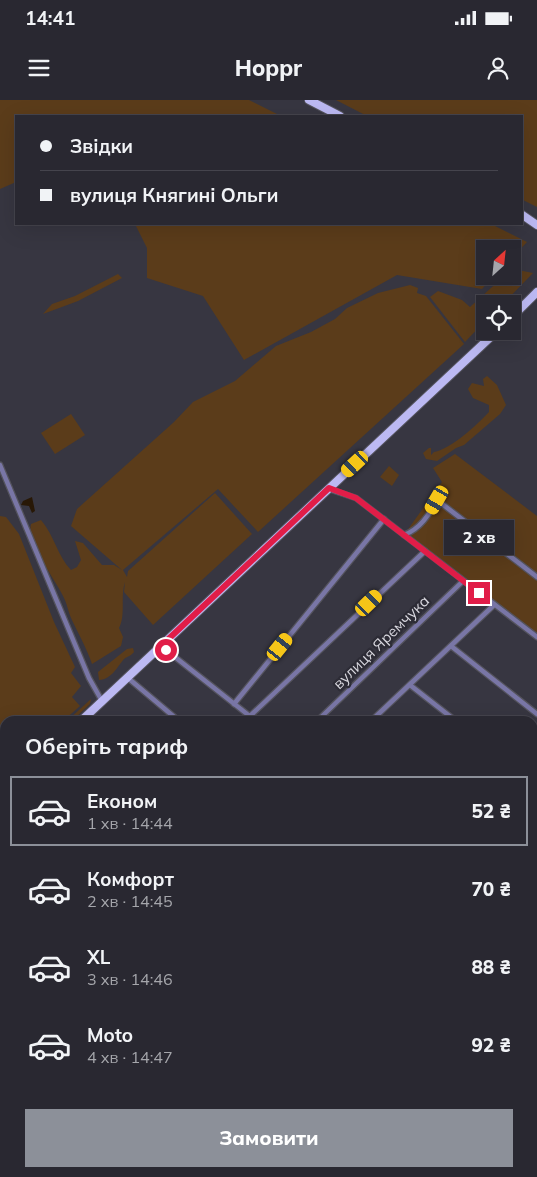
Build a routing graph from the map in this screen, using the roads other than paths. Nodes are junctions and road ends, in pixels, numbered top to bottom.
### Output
1 (309, 100) edge
2 (338, 115) edge
3 (523, 215) edge
4 (537, 225) edge
5 (537, 292) edge
6 (521, 308) edge
7 (487, 340) edge
8 (0, 465) edge
9 (329, 488) junction
10 (384, 519) junction
11 (404, 534) junction
12 (424, 551) junction
13 (537, 577) edge
14 (463, 581) junction
15 (494, 605) junction
16 (537, 637) edge
17 (161, 646) junction
18 (451, 646) junction
19 (128, 678) junction
20 (410, 685) junction
21 (102, 701) junction
22 (234, 704) junction
23 (537, 714) edge
24 (86, 716) edge
25 (173, 716) edge
26 (250, 716) joint
27 (321, 716) edge
28 (376, 716) edge
29 (450, 716) edge

1 - 2 main road
3 - 4 main road
5 - 6 main road
7 - 9 main road
8 - 21 street
9 - 10 street
9 - 17 main road
10 - 11 street
10 - 22 street
11 - 12 street
11 - 13 street
12 - 14 street
12 - 26 street
14 - 15 street
14 - 27 street, вулиця Яремчука
15 - 16 street
15 - 18 street
17 - 19 main road
17 - 22 street
18 - 20 street
18 - 23 street
19 - 21 main road
19 - 25 street
20 - 28 street
20 - 29 street
21 - 24 main road
22 - 26 street

